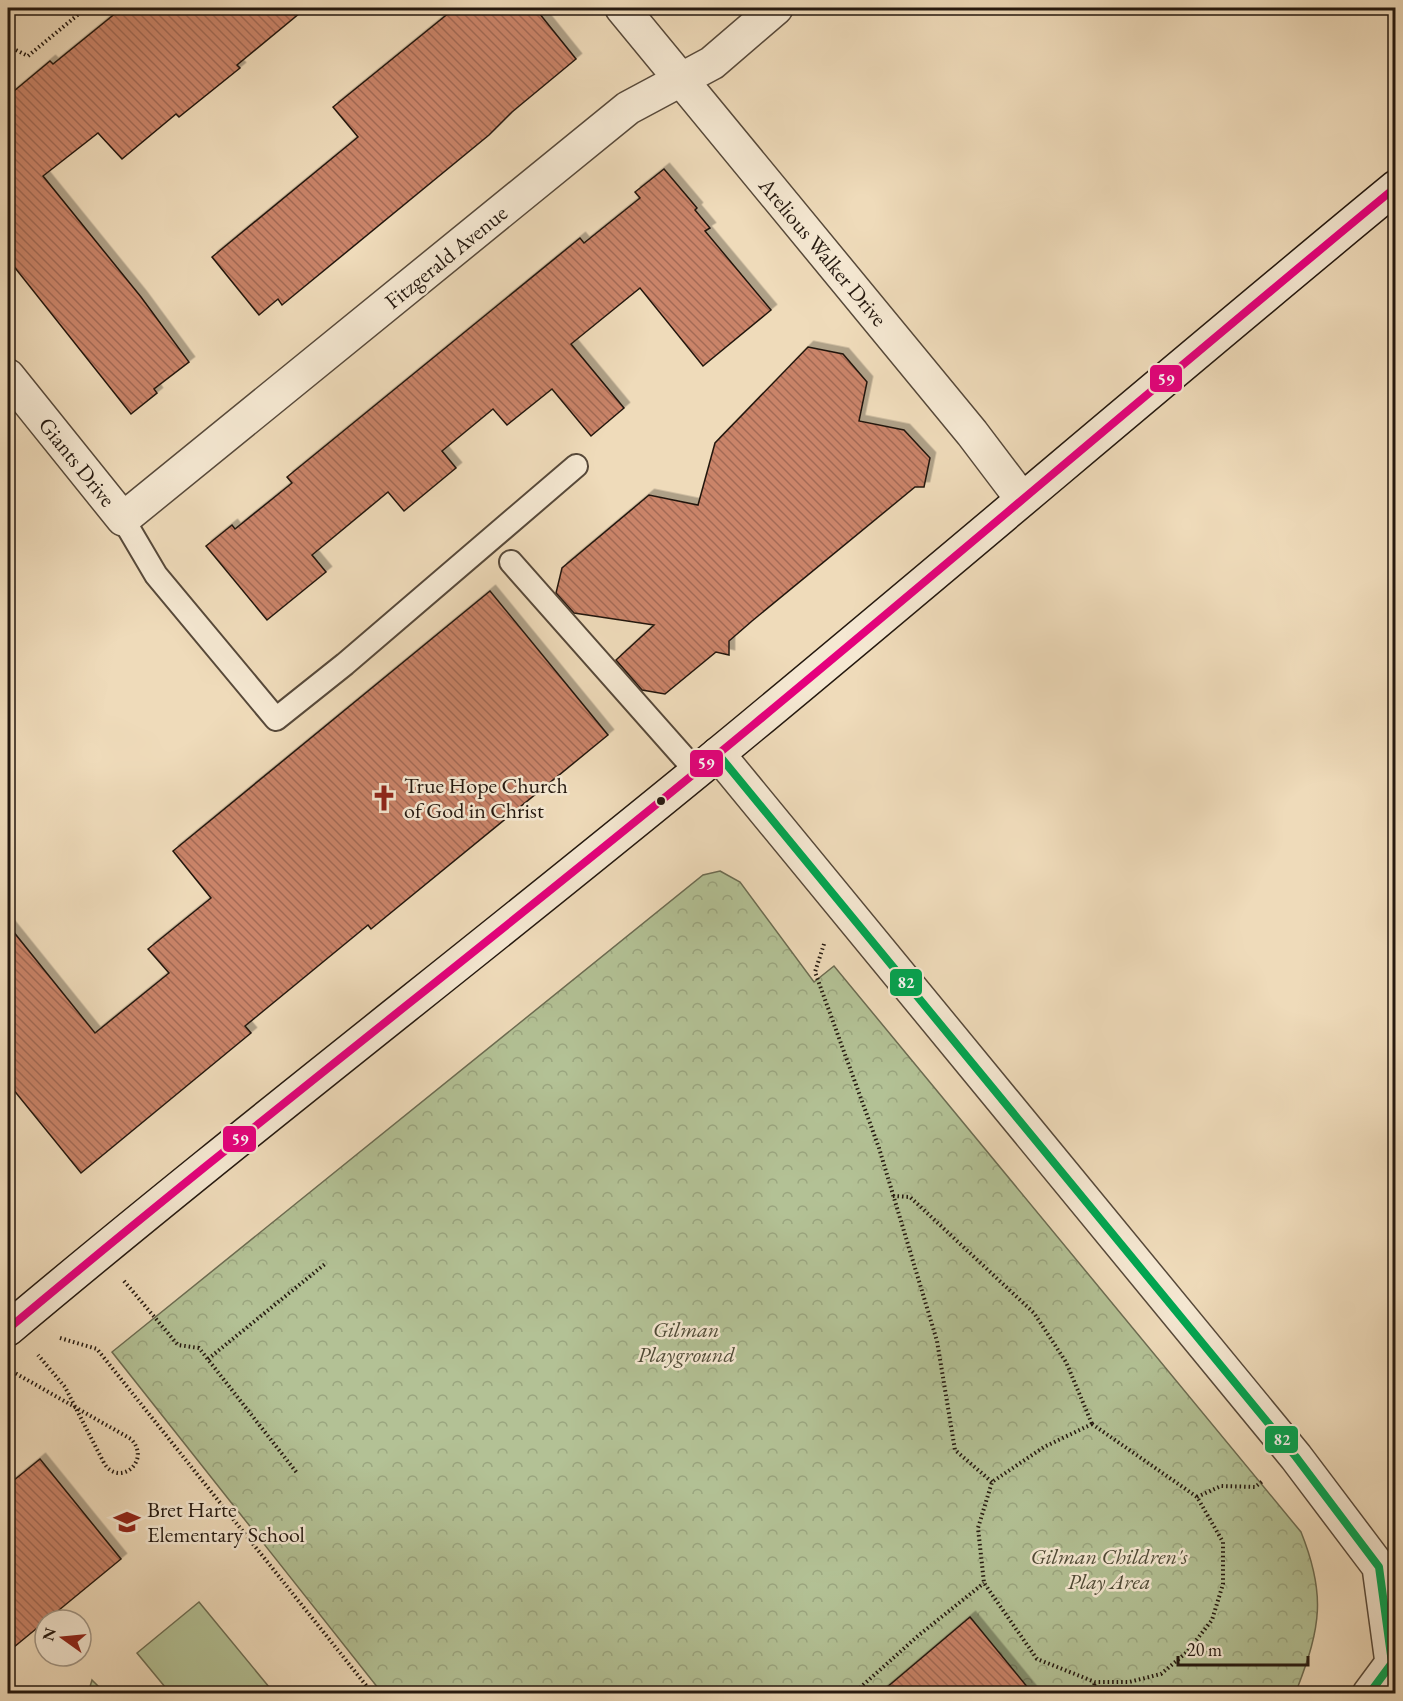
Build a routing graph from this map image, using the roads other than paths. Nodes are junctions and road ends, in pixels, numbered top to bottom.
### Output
1 (622, 8) edge
2 (776, 8) edge
3 (681, 80) junction
4 (1395, 187) edge
5 (8, 376) edge
6 (576, 466) dead end
7 (1022, 499) junction
8 (123, 519) junction
9 (512, 562) dead end
10 (707, 762) junction
11 (9, 1324) edge
12 (1394, 1664) edge
13 (1369, 1694) edge

1 - 3 street, Arelious Walker Drive
2 - 3 street, Fitzgerald Avenue
3 - 7 street, Arelious Walker Drive
3 - 8 street, Fitzgerald Avenue
4 - 7 street
5 - 8 street, Giants Drive
6 - 8 lane
7 - 10 street
9 - 10 lane
10 - 11 street
10 - 12 street
12 - 13 street

